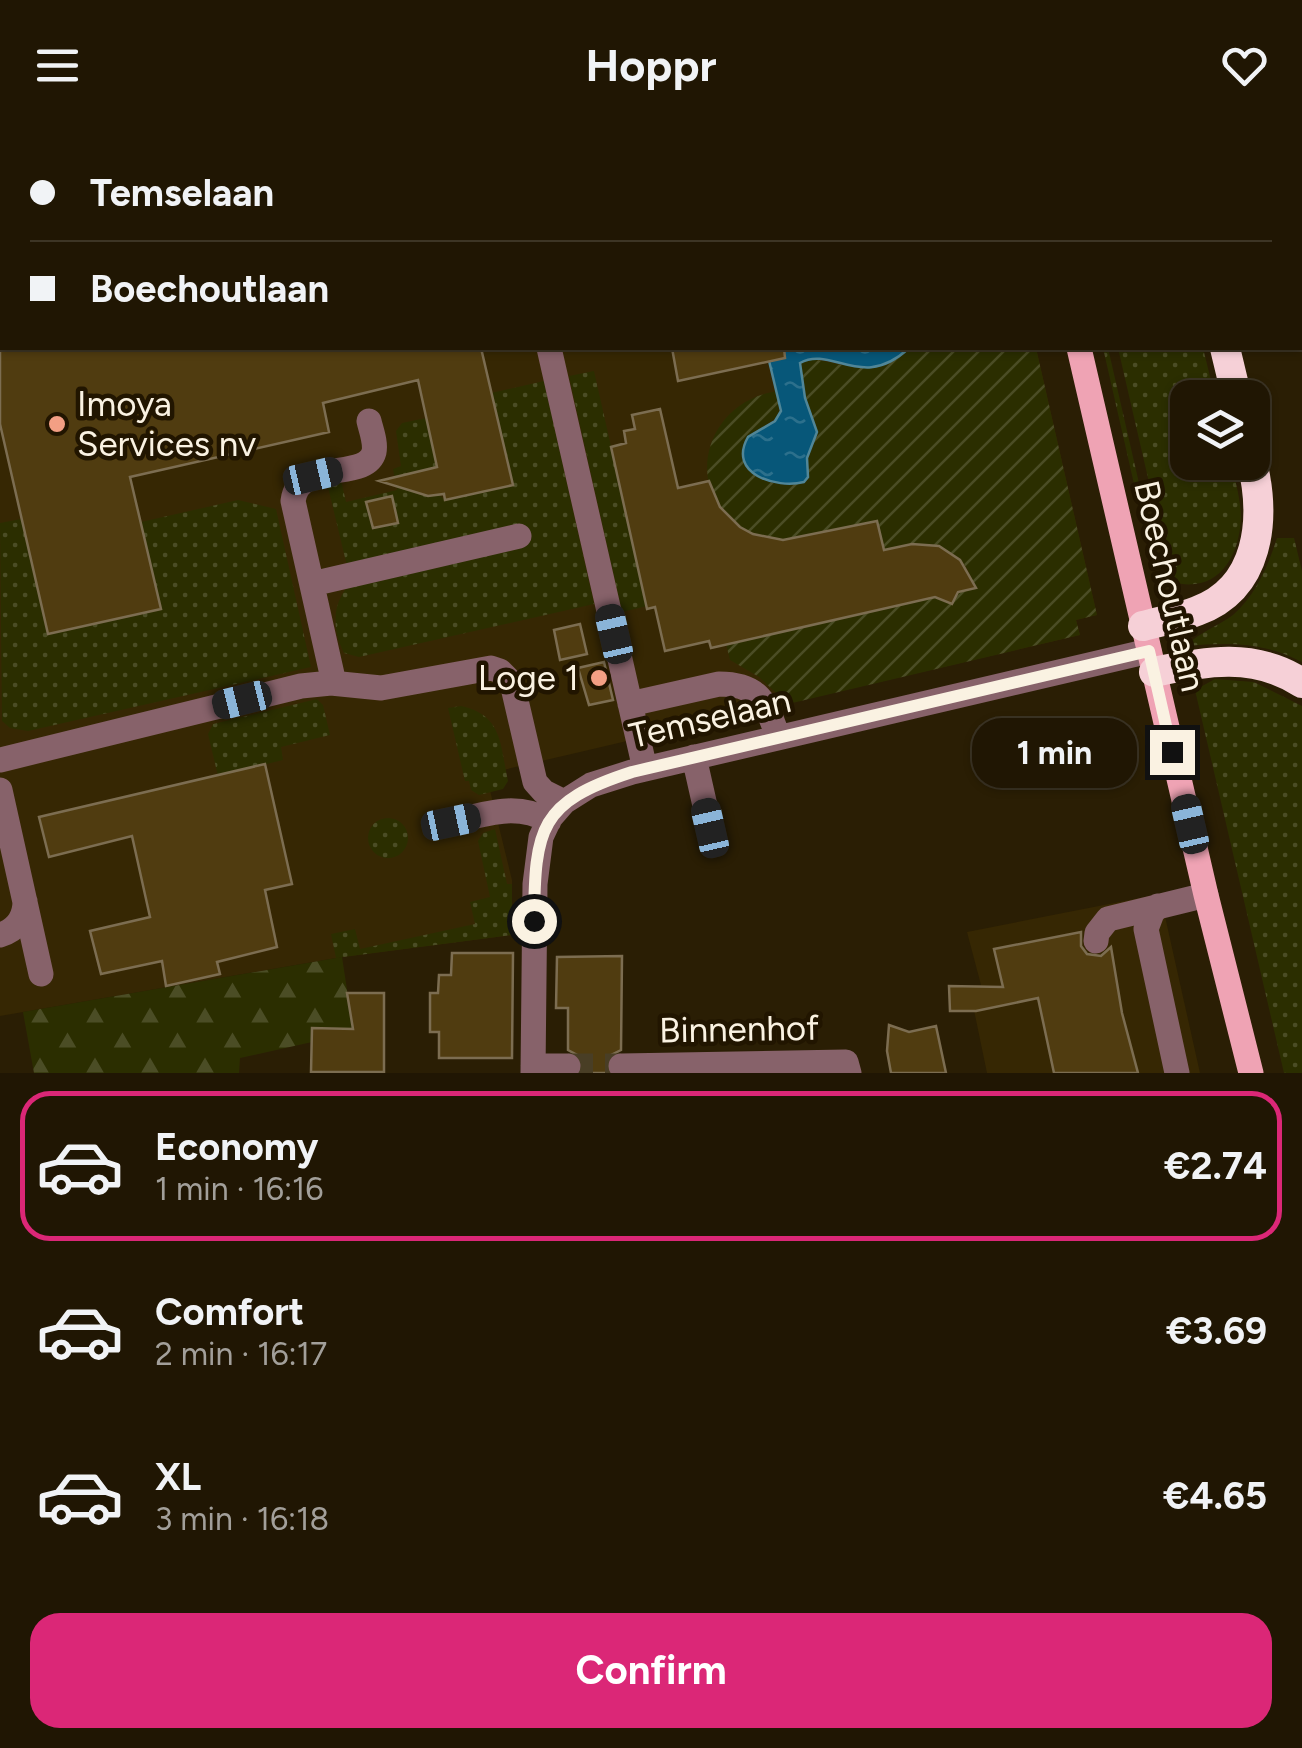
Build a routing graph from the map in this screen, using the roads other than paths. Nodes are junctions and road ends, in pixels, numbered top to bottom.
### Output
1 (549, 350) edge
2 (1079, 350) edge
3 (1225, 350) edge
4 (1232, 380) edge
5 (369, 420) dead end
6 (1255, 480) edge
7 (520, 536) dead end
8 (312, 584) junction
9 (1148, 650) junction
10 (1302, 683) edge
11 (334, 684) junction
12 (630, 704) junction
13 (778, 738) junction
14 (694, 757) junction
15 (0, 760) edge
16 (645, 768) junction
17 (0, 790) edge
18 (557, 811) junction
19 (451, 822) dead end
20 (710, 828) dead end
21 (1206, 895) junction
22 (25, 901) junction
23 (1158, 906) junction
24 (0, 934) edge
25 (1096, 941) dead end
26 (41, 974) dead end
27 (568, 1066) dead end
28 (621, 1066) dead end
29 (533, 1070) edge
30 (848, 1073) edge
31 (1177, 1073) edge
32 (1252, 1073) edge

1 - 12 street
2 - 9 main road, Boechoutlaan
3 - 4 highway
5 - 8 street
6 - 9 highway
7 - 8 street
8 - 11 street
9 - 10 highway
9 - 13 street, Temselaan
9 - 21 main road, Boechoutlaan
11 - 15 street
11 - 18 street
12 - 13 street
12 - 16 street
13 - 14 street, Temselaan
14 - 16 street, Temselaan
14 - 20 street
16 - 18 street, Temselaan
17 - 22 street
18 - 19 street
18 - 29 street
21 - 23 street
21 - 32 main road, Boechoutlaan
22 - 24 street
22 - 26 street
23 - 25 street
23 - 31 street
27 - 29 street
28 - 30 street, Binnenhof

